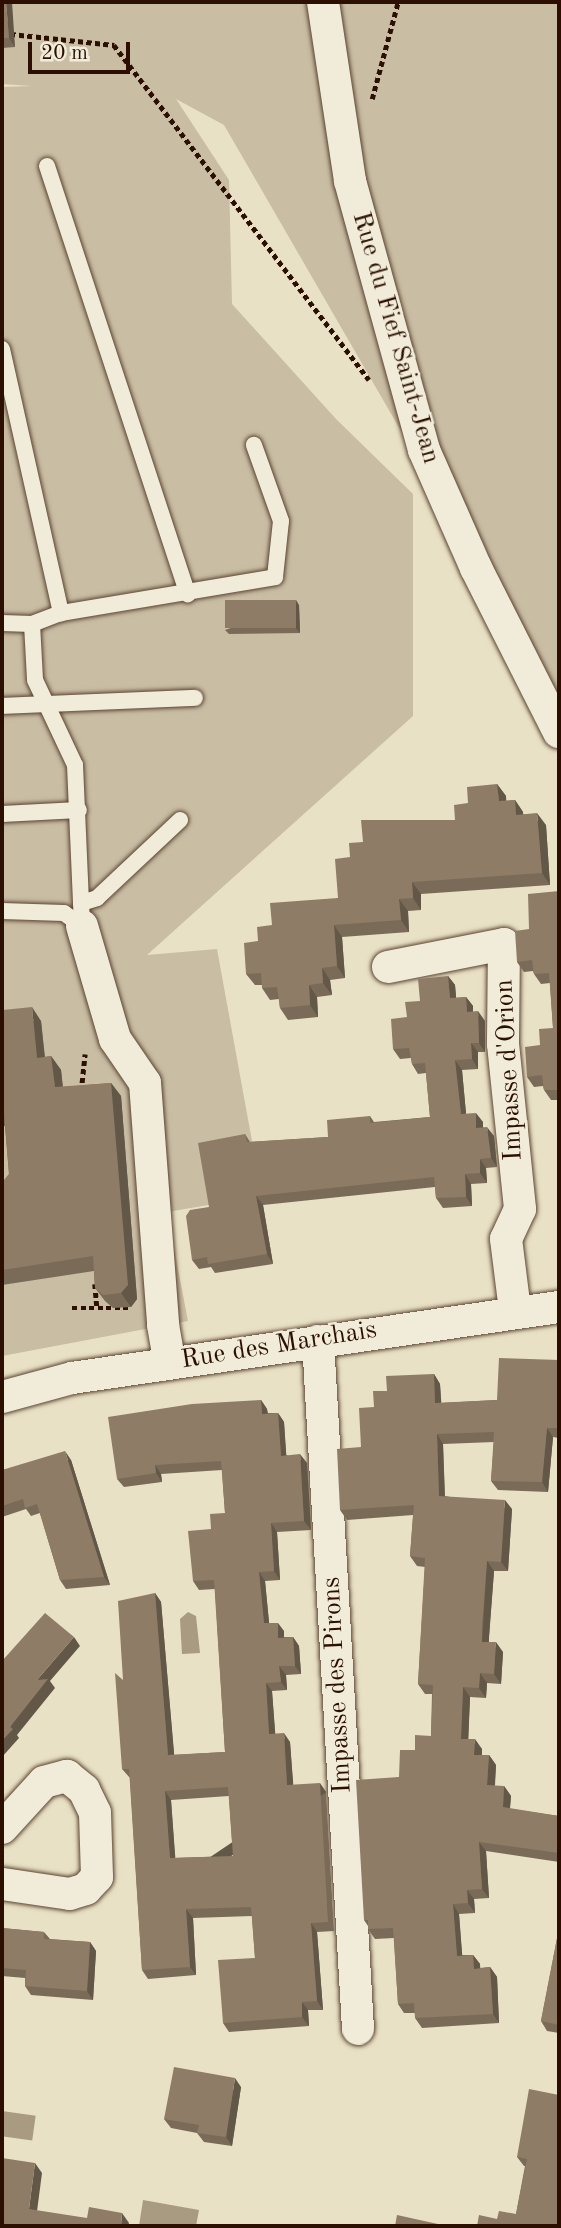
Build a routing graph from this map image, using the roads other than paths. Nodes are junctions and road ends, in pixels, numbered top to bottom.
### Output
1 (323, 2) edge
2 (47, 166) dead end
3 (2, 349) edge
4 (254, 445) dead end
5 (188, 594) junction
6 (61, 613) junction
7 (2, 623) edge
8 (32, 624) junction
9 (195, 698) dead end
10 (2, 706) edge
11 (44, 706) junction
12 (559, 732) edge
13 (79, 810) junction
14 (2, 814) edge
15 (180, 820) dead end
16 (2, 911) edge
17 (81, 914) junction
18 (388, 967) dead end
19 (559, 1307) edge
20 (515, 1311) junction
21 (318, 1341) junction
22 (170, 1363) junction
23 (2, 1397) edge
24 (2, 1828) edge
25 (2, 1884) edge
26 (358, 2029) dead end

1 - 12 street, Rue du Fief Saint-Jean
2 - 5 lane
3 - 6 lane
4 - 5 lane
5 - 6 lane
6 - 8 lane
7 - 8 lane
8 - 11 lane
9 - 11 lane
10 - 11 lane
11 - 13 lane
13 - 14 lane
13 - 17 lane
15 - 17 lane
16 - 17 lane
17 - 22 street
18 - 20 street, Impasse d'Orion
19 - 20 street, Rue des Marchais
20 - 21 street, Rue des Marchais
21 - 22 street, Rue des Marchais
21 - 26 street, Impasse des Pirons
22 - 23 street, Rue des Marchais
24 - 25 street

